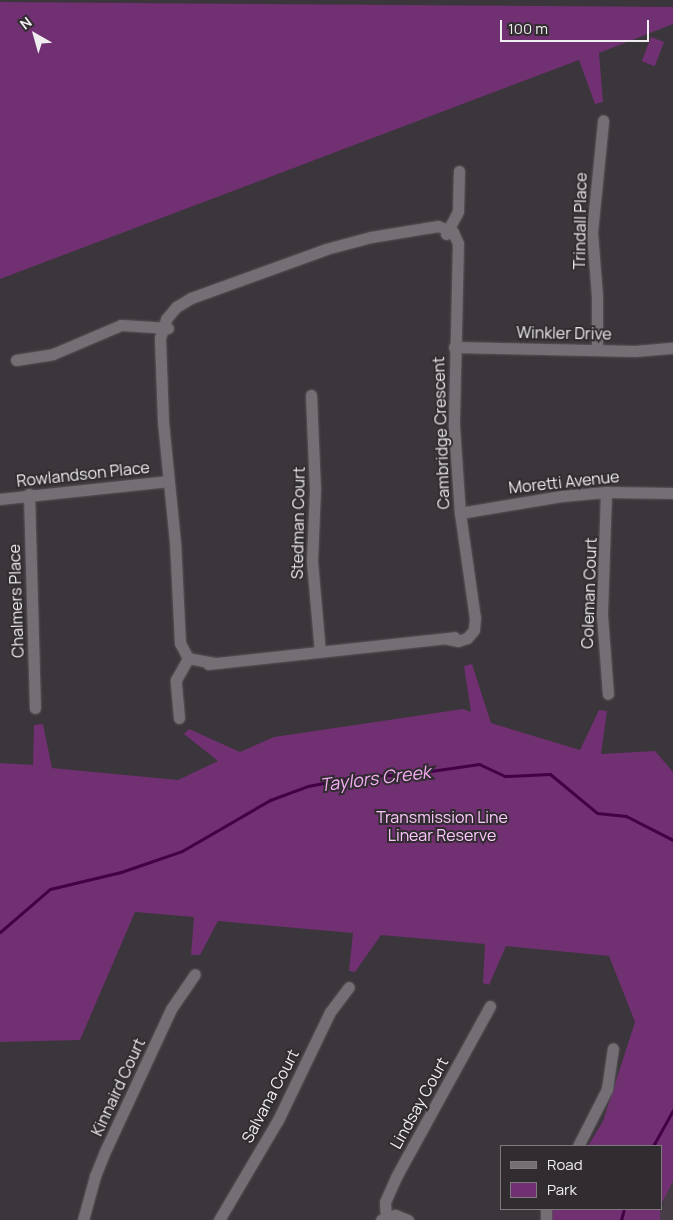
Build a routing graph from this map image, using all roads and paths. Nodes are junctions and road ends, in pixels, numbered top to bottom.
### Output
1 (603, 121) dead end
2 (459, 171) dead end
3 (448, 232) junction
4 (166, 328) junction
5 (454, 347) junction
6 (673, 348) edge
7 (597, 350) junction
8 (16, 360) dead end
9 (311, 395) dead end
10 (168, 482) junction
11 (606, 492) junction
12 (673, 493) edge
13 (29, 494) junction
14 (0, 499) edge
15 (460, 513) junction
16 (320, 652) junction
17 (186, 661) junction
18 (608, 694) dead end
19 (35, 708) dead end
20 (179, 718) dead end
21 (195, 974) dead end
22 (349, 987) dead end
23 (490, 1006) dead end
24 (612, 1048) dead end
25 (579, 1145) edge
26 (383, 1219) edge
27 (83, 1220) edge
28 (219, 1220) edge
29 (408, 1220) edge

1 - 7 street, Trindall Place
2 - 3 street
3 - 4 street
3 - 5 street, Cambridge Crescent
4 - 8 street
4 - 10 street
5 - 7 street, Winkler Drive
5 - 15 street, Cambridge Crescent
6 - 7 street, Winkler Drive
9 - 16 street, Stedman Court
10 - 13 street, Rowlandson Place
10 - 17 street
11 - 12 street, Moretti Avenue
11 - 15 street, Moretti Avenue
11 - 18 street, Coleman Court
13 - 14 street, Rowlandson Place
13 - 19 street, Chalmers Place
15 - 16 street, Cambridge Crescent
16 - 17 street, Cambridge Crescent
17 - 20 street
21 - 27 street, Kinnaird Court
22 - 28 street, Salvana Court
23 - 26 street, Lindsay Court
24 - 25 street
26 - 29 street

